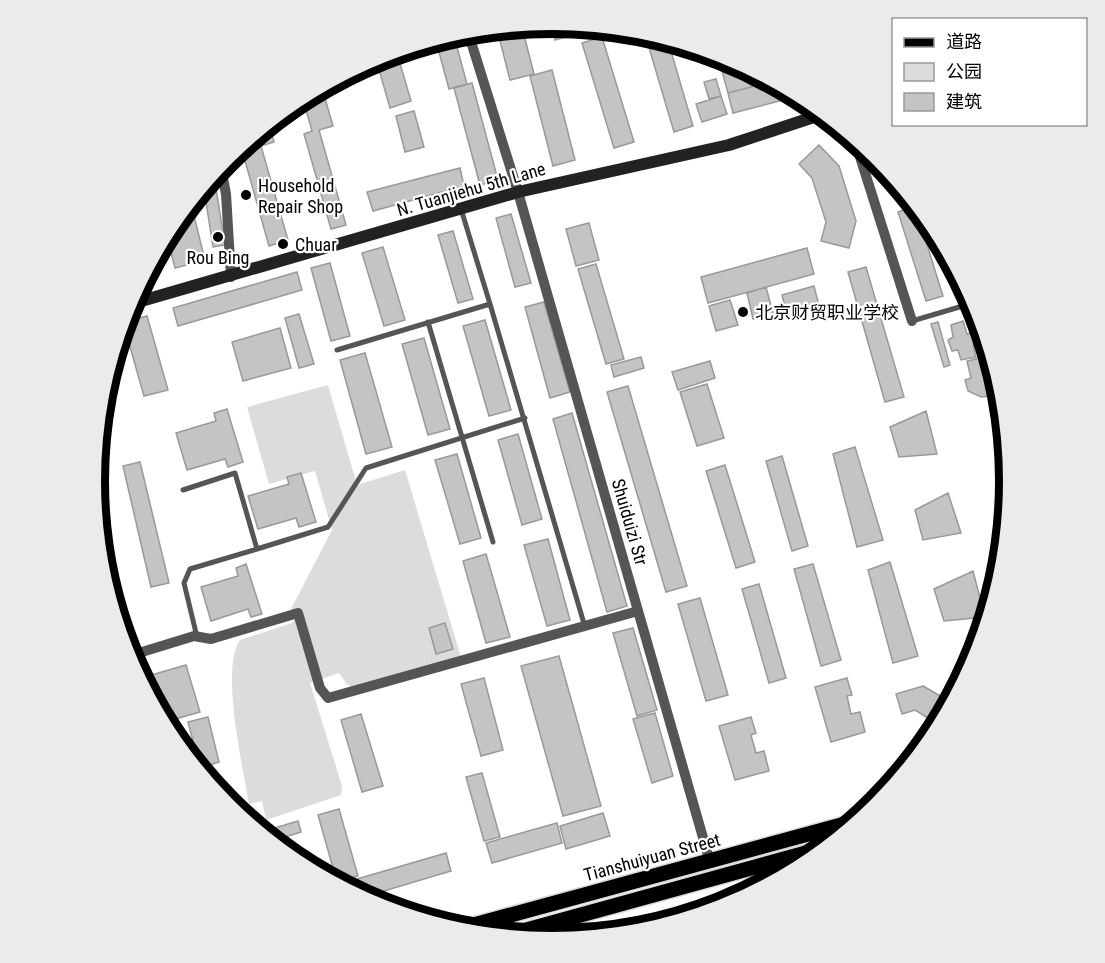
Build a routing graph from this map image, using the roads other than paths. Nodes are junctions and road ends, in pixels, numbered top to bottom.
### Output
1 (471, 42) edge
2 (812, 118) edge
3 (860, 157) edge
4 (223, 179) edge
5 (518, 192) junction
6 (461, 209) junction
7 (231, 277) junction
8 (144, 300) edge
9 (490, 304) junction
10 (963, 306) edge
11 (912, 321) joint
12 (428, 322) junction
13 (337, 350) dead end
14 (525, 418) junction
15 (463, 440) junction
16 (183, 490) dead end
17 (494, 542) dead end
18 (257, 549) junction
19 (639, 611) junction
20 (585, 627) junction
21 (197, 637) junction
22 (140, 653) edge
23 (837, 826) edge
24 (797, 855) edge
25 (710, 862) junction
26 (482, 923) edge
27 (533, 928) edge

1 - 5 street, Shuiduizi Str
2 - 5 street, N. Tuanjiehu 5th Lane
3 - 11 street
4 - 7 street
5 - 6 street, N. Tuanjiehu 5th Lane
5 - 19 street, Shuiduizi Str
6 - 7 street, N. Tuanjiehu 5th Lane
6 - 9 lane
7 - 8 street, N. Tuanjiehu 5th Lane
9 - 12 lane
9 - 14 lane
10 - 11 lane
12 - 13 lane
12 - 15 lane
14 - 15 lane
14 - 20 lane
15 - 17 lane
15 - 18 lane
16 - 18 lane
18 - 21 lane
19 - 20 street
19 - 25 street, Shuiduizi Str
20 - 21 street
21 - 22 street
23 - 25 main road, Tianshuiyuan Street
24 - 27 main road, Tianshuiyuan Street
25 - 26 main road, Tianshuiyuan Street

